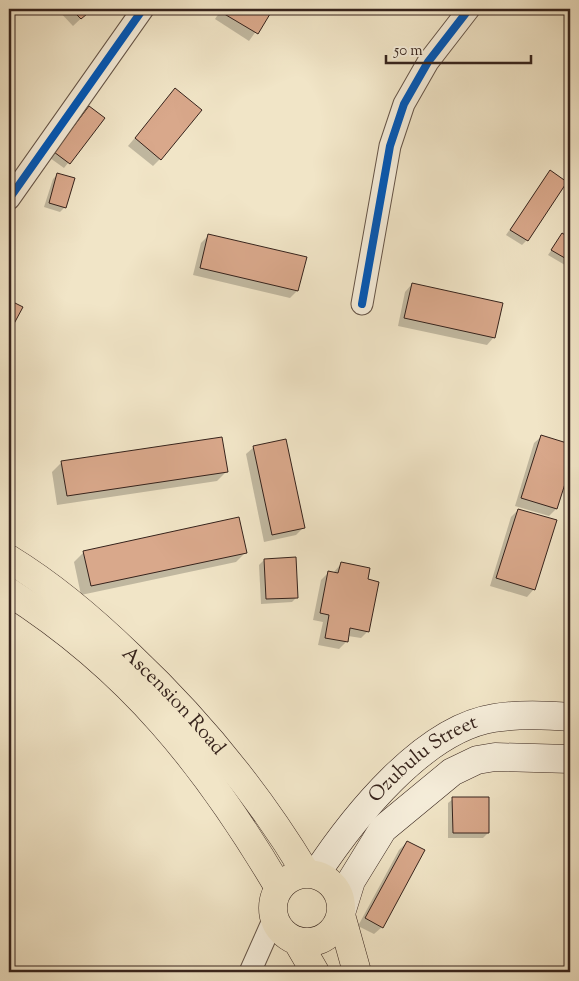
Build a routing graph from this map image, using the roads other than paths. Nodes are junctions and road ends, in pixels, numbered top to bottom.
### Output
1 (142, 9) edge
2 (469, 9) edge
3 (9, 199) edge
4 (362, 304) dead end
5 (9, 559) edge
6 (9, 592) edge
7 (570, 717) edge
8 (570, 759) edge
9 (311, 874) junction
10 (279, 888) junction
11 (342, 912) junction
12 (274, 918) junction
13 (298, 941) junction
14 (250, 972) edge
15 (315, 972) edge
16 (357, 972) edge

1 - 3 street
2 - 4 street
5 - 9 main road, Ascension Road
6 - 10 main road, Ascension Road
7 - 9 main road, Ozubulu Street
8 - 11 main road, Ozubulu Street
9 - 10 main road
9 - 11 main road
10 - 12 main road
11 - 13 main road
11 - 16 main road
12 - 13 main road
12 - 14 street
13 - 15 main road

